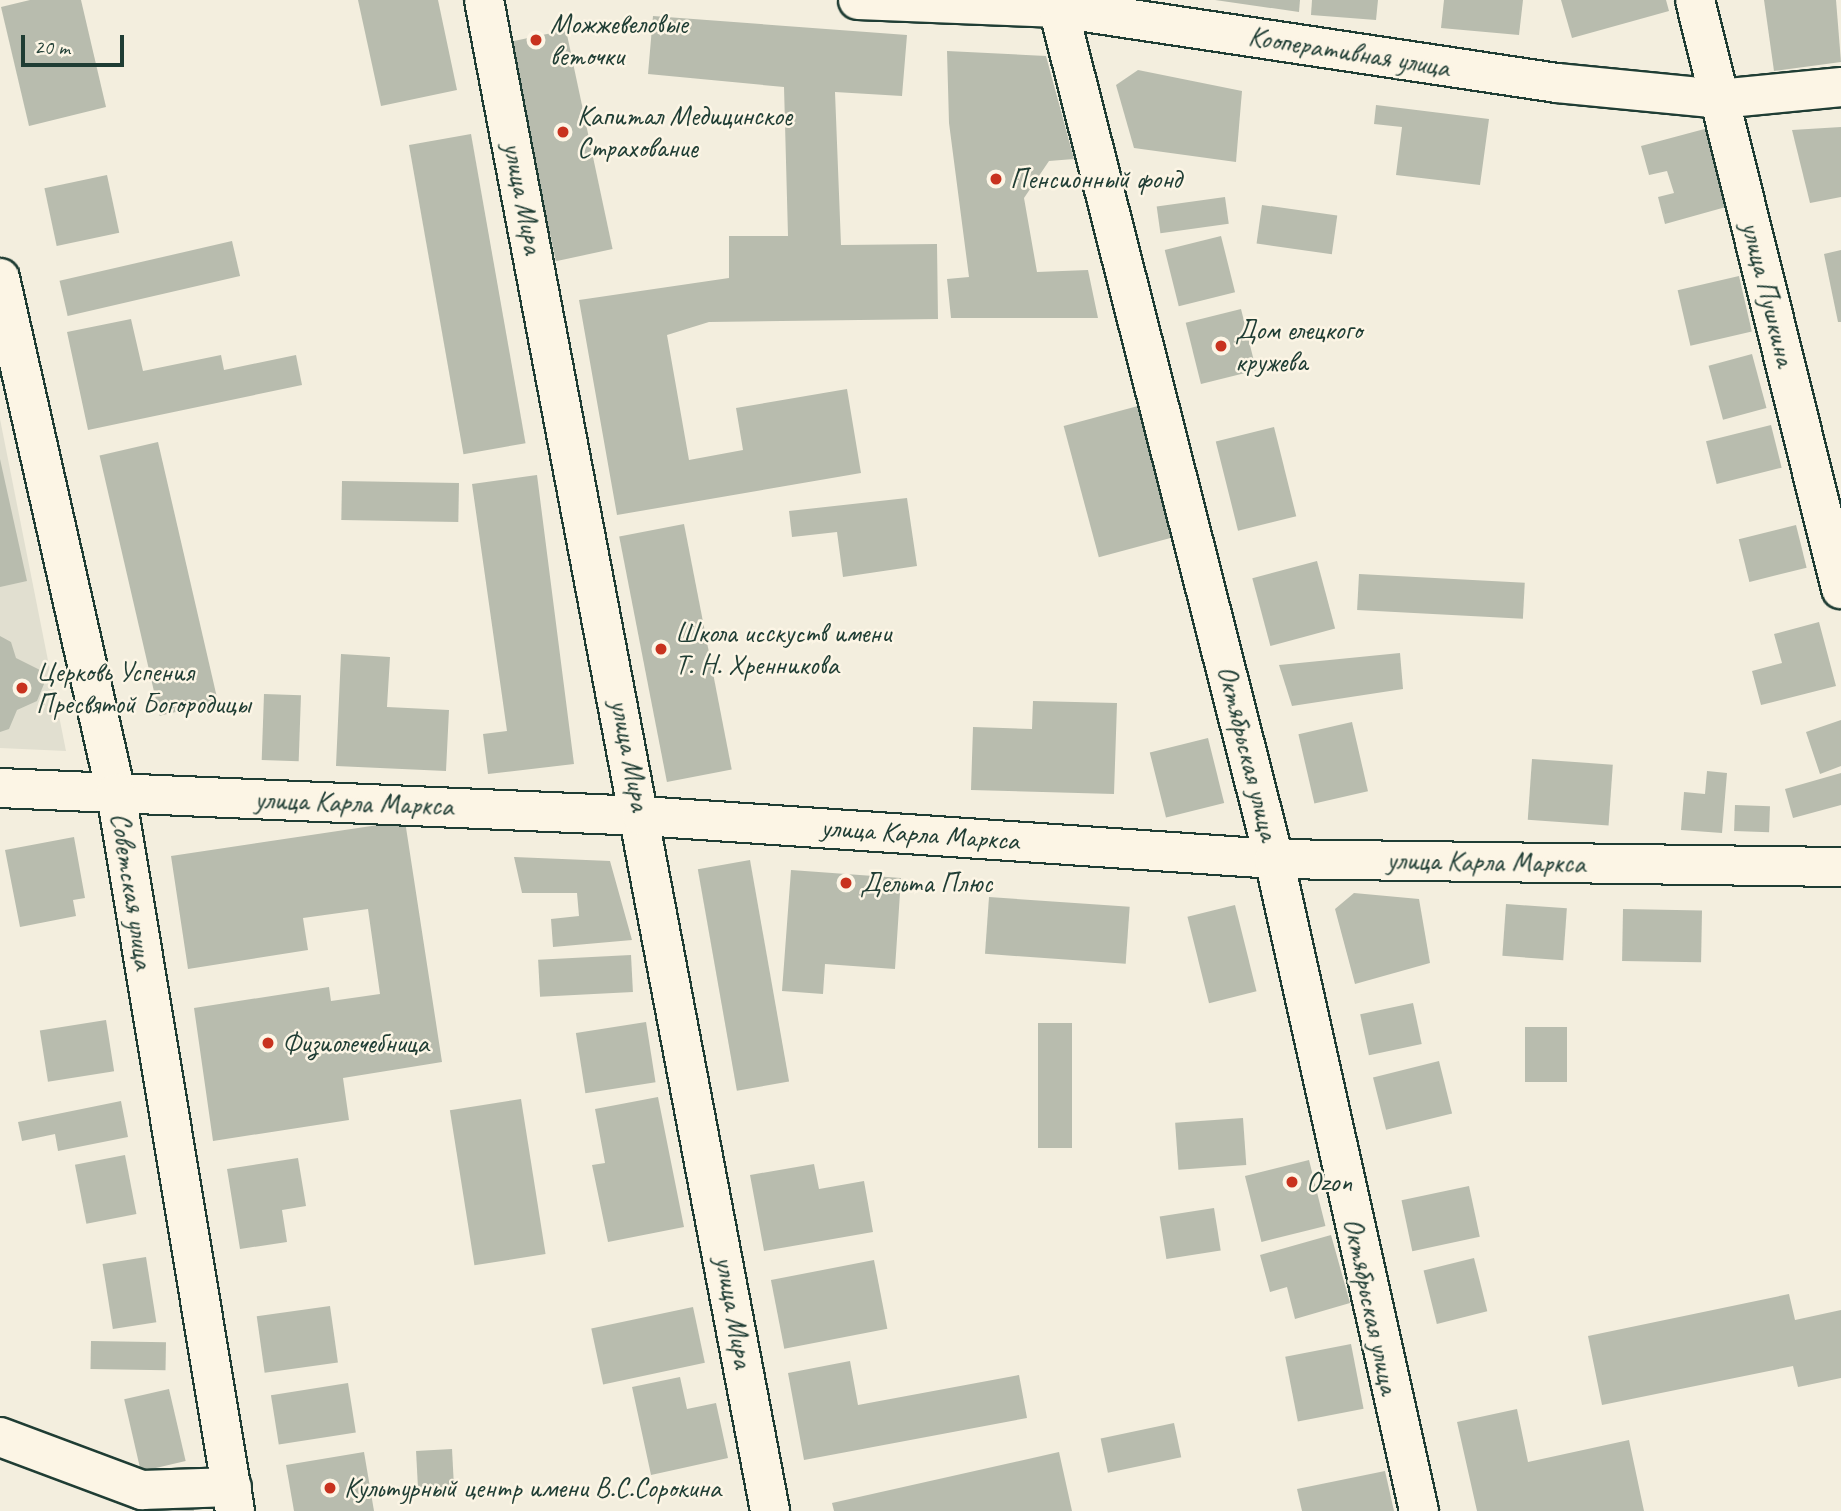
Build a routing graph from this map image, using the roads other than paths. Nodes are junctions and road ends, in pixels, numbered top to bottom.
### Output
1 (484, 0) edge
2 (858, 0) edge
3 (1695, 0) edge
4 (1057, 4) edge
5 (1841, 86) edge
6 (1719, 99) junction
7 (0, 278) edge
8 (1841, 589) edge
9 (0, 788) edge
10 (116, 793) junction
11 (642, 816) junction
12 (1274, 859) junction
13 (1841, 867) edge
14 (0, 1437) edge
15 (233, 1499) edge
16 (770, 1511) edge
17 (1419, 1511) edge

1 - 11 street, улица Мира
2 - 4 street, Кооперативная улица
3 - 6 street, улица Пушкина
4 - 6 street, Кооперативная улица
4 - 12 street, Октябрьская улица
5 - 6 street, Кооперативная улица
6 - 8 street, улица Пушкина
7 - 10 street, Советская улица
9 - 10 street, улица Карла Маркса
10 - 11 street, улица Карла Маркса
10 - 15 street, Советская улица
11 - 12 street, улица Карла Маркса
11 - 16 street, улица Мира
12 - 13 street, улица Карла Маркса
12 - 17 street, Октябрьская улица
14 - 15 street

